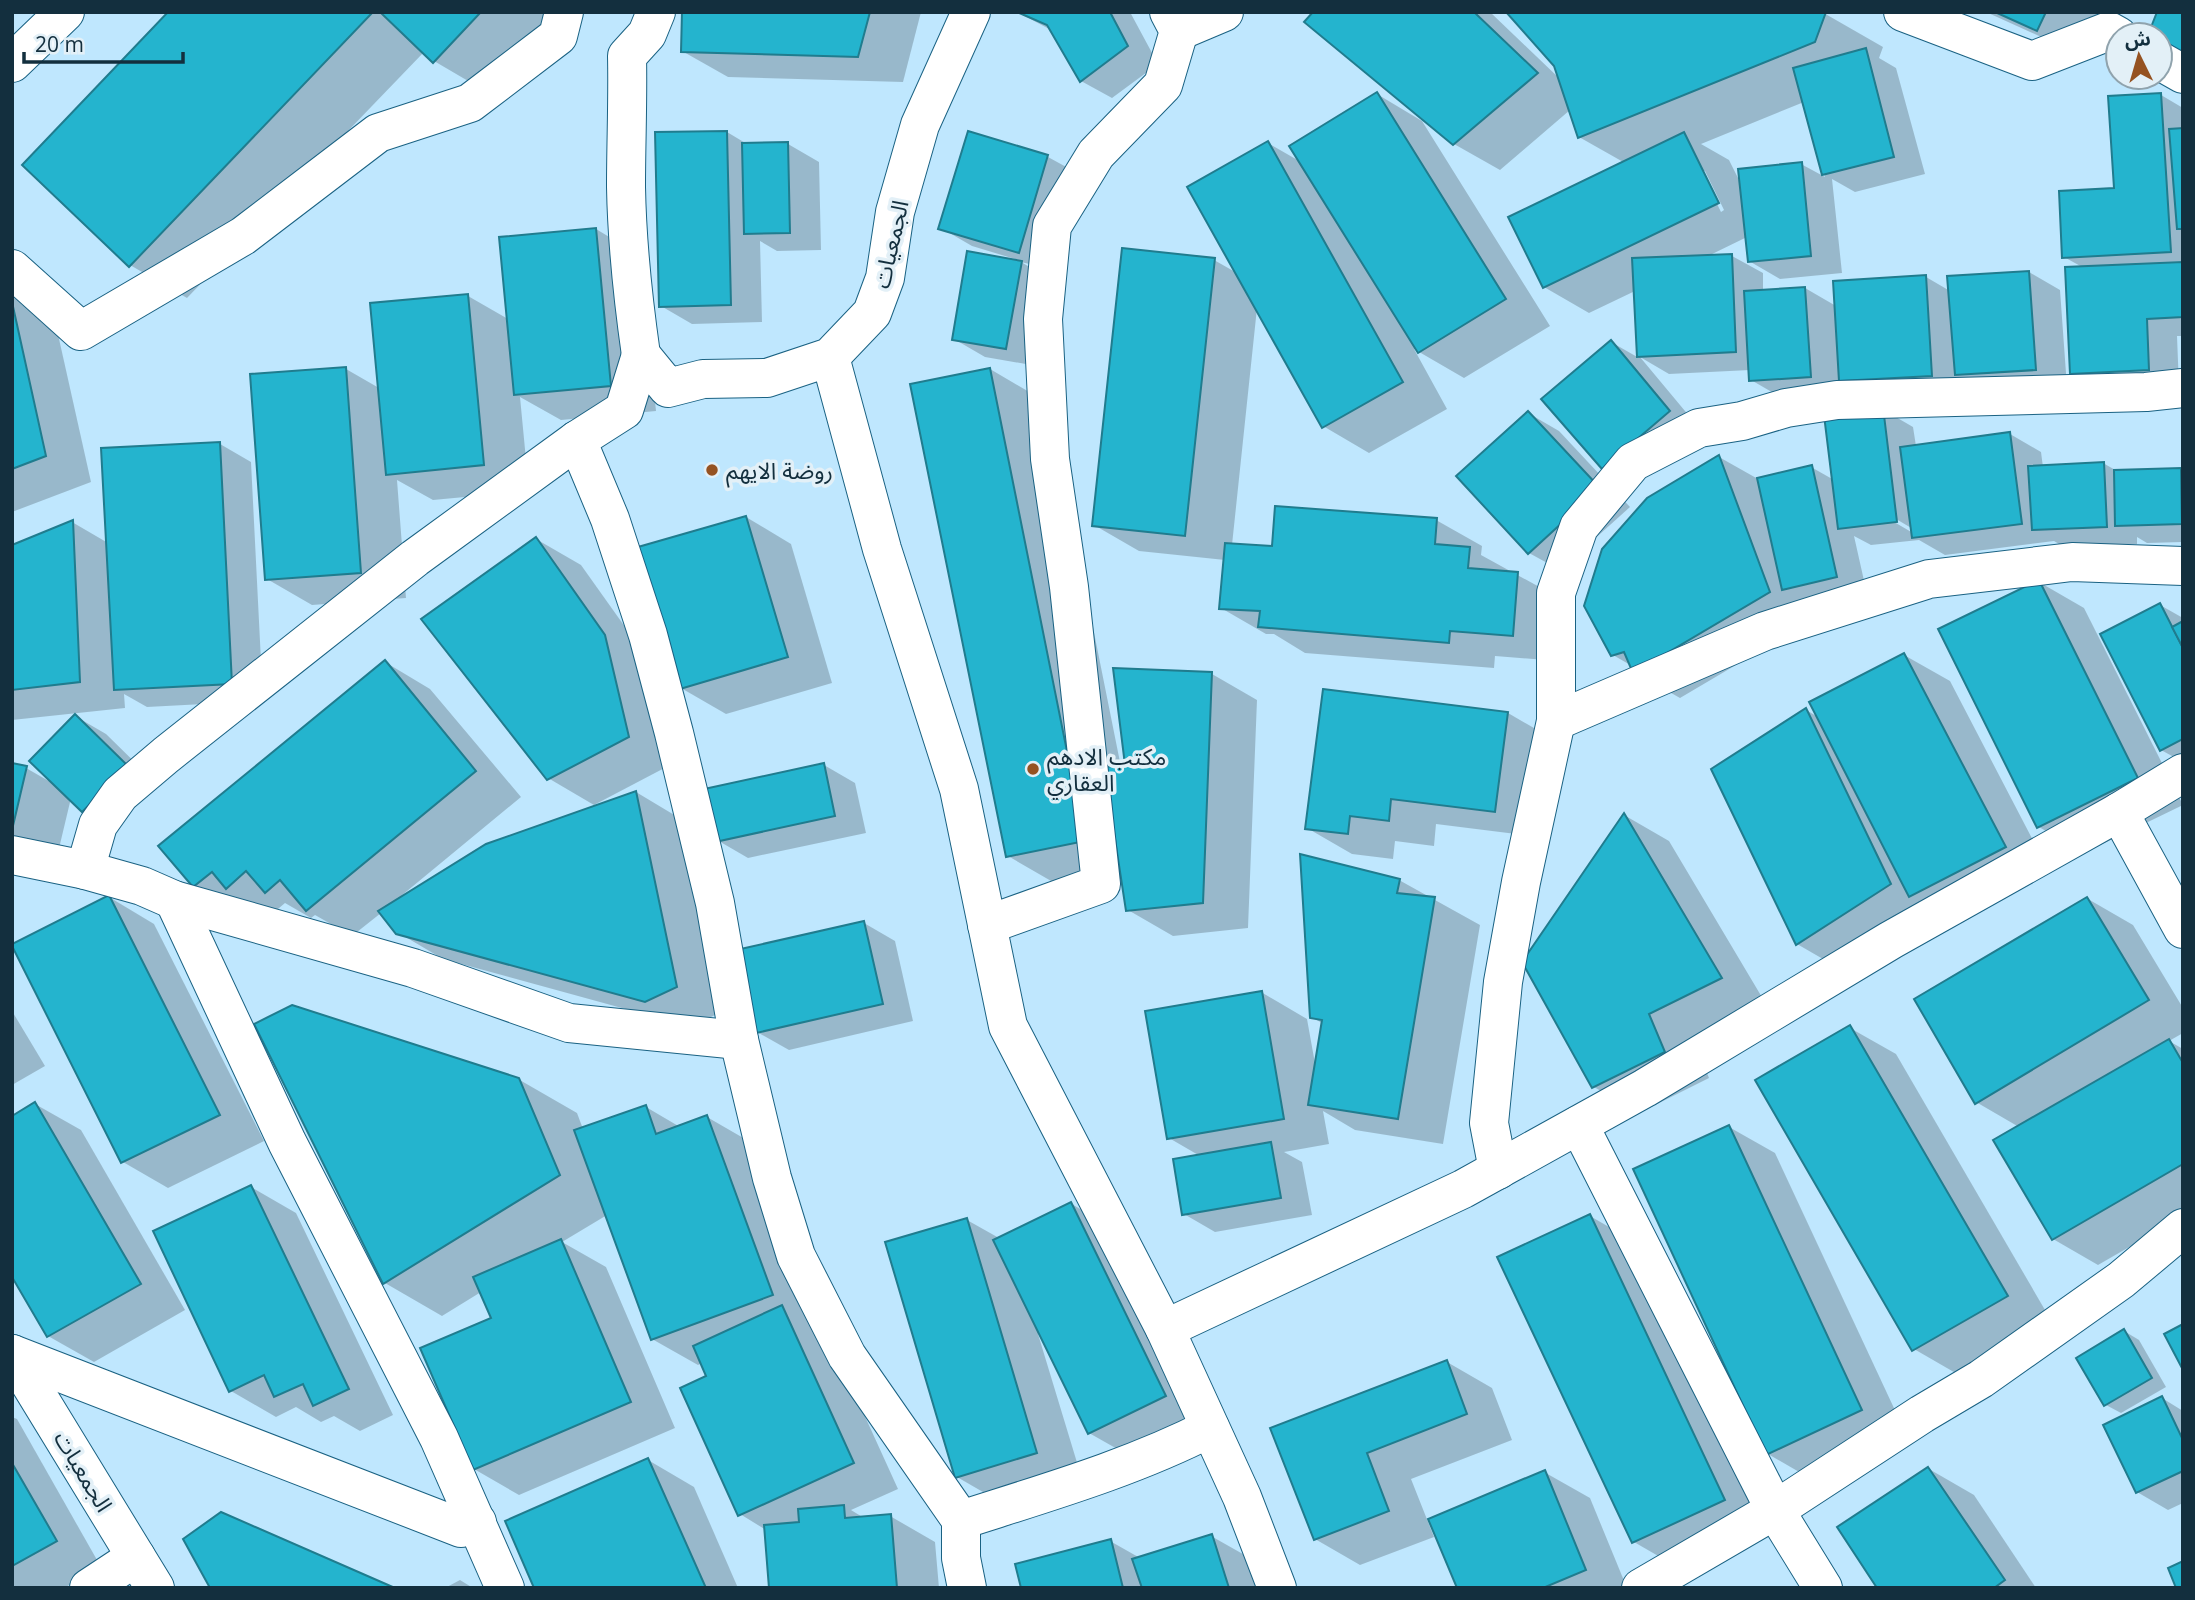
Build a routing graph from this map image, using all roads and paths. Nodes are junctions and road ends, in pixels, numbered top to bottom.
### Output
1 (65, 12) edge
2 (564, 12) edge
3 (656, 12) edge
4 (971, 12) edge
5 (1224, 12) edge
6 (1903, 12) edge
7 (1174, 22) edge
8 (2104, 31) edge
9 (12, 63) edge
10 (12, 270) edge
11 (641, 355) junction
12 (830, 357) junction
13 (2183, 387) edge
14 (577, 440) junction
15 (2183, 566) edge
16 (1556, 721) junction
17 (2183, 773) edge
18 (2119, 812) junction
19 (12, 855) edge
20 (85, 870) junction
21 (174, 900) junction
22 (987, 925) junction
23 (2183, 929) edge
24 (739, 1040) junction
25 (1579, 1125) junction
26 (1497, 1170) junction
27 (2183, 1228) edge
28 (1165, 1329) junction
29 (12, 1354) edge
30 (1210, 1428) junction
31 (1775, 1510) junction
32 (961, 1520) junction
33 (477, 1522) junction
34 (145, 1572) edge
35 (89, 1588) edge
36 (505, 1588) edge
37 (967, 1588) edge
38 (1277, 1588) edge
39 (1641, 1588) edge
40 (1824, 1588) edge

1 - 9 street
2 - 10 street
3 - 11 street
4 - 12 street, الجمعيات
5 - 7 street
6 - 8 street
7 - 22 street
11 - 12 street, الجمعيات
11 - 14 street
12 - 22 street
13 - 16 street
14 - 20 street
14 - 24 street
15 - 16 street
16 - 26 street
17 - 18 street
18 - 23 street
18 - 25 street
19 - 20 street
20 - 21 street
21 - 24 street
21 - 33 street
22 - 28 street
24 - 32 street
25 - 26 street
25 - 31 street
26 - 28 street
27 - 31 street
28 - 30 street
29 - 33 street
29 - 34 street, الجمعيات
30 - 32 street
30 - 38 street
31 - 39 street
31 - 40 street
32 - 37 street
33 - 36 street
34 - 35 street

